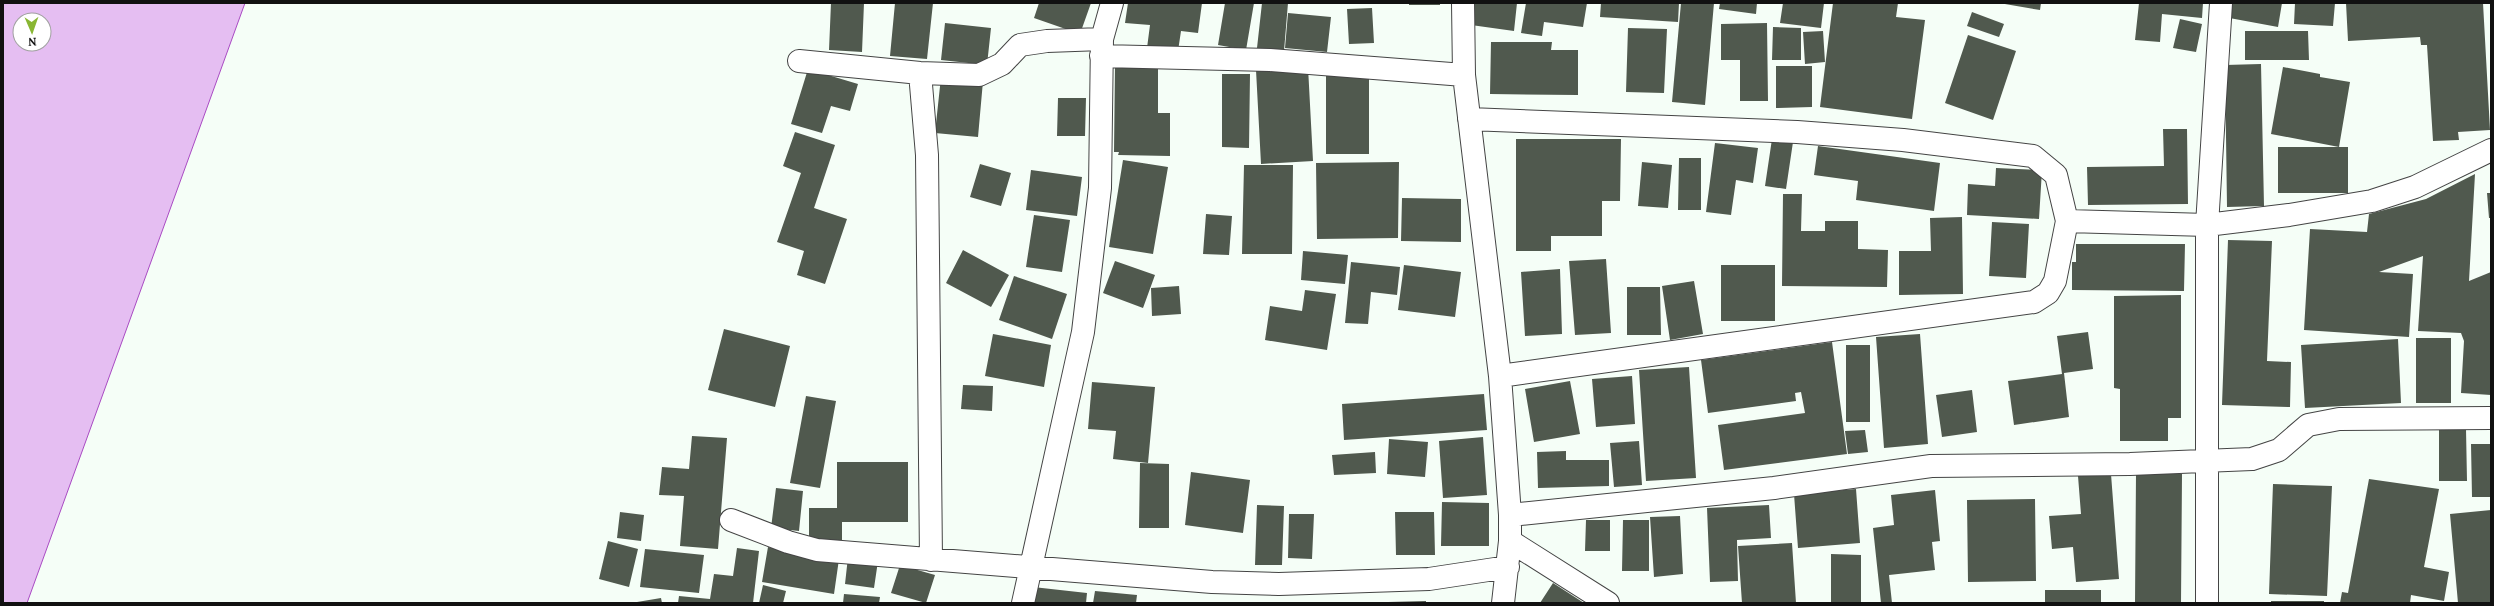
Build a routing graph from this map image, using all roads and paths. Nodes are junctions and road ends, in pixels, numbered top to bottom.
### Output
1 (1112, 3) edge
2 (1463, 3) edge
3 (2221, 3) edge
4 (1102, 47) junction
5 (799, 61) dead end
6 (920, 73) junction
7 (1464, 75) junction
8 (1469, 120) junction
9 (2491, 150) edge
10 (2067, 221) junction
11 (2208, 226) junction
12 (1500, 376) junction
13 (2491, 418) edge
14 (2206, 460) junction
15 (1510, 515) junction
16 (732, 520) dead end
17 (1510, 541) junction
18 (931, 560) junction
19 (1031, 566) junction
20 (1508, 567) junction
21 (1023, 603) edge
22 (1503, 603) edge
23 (1608, 603) edge
24 (2208, 603) edge

1 - 4 street
2 - 7 street
3 - 11 street
4 - 6 street
4 - 7 street
4 - 19 street
5 - 6 street
6 - 18 street
7 - 8 street
8 - 10 street
8 - 12 street
9 - 11 street
10 - 11 street
10 - 12 street
11 - 14 street
12 - 15 street
13 - 14 street
14 - 15 street
14 - 24 street
15 - 17 street
16 - 18 street
17 - 20 street
17 - 23 street
18 - 19 street
19 - 20 street
19 - 21 street
20 - 22 street

